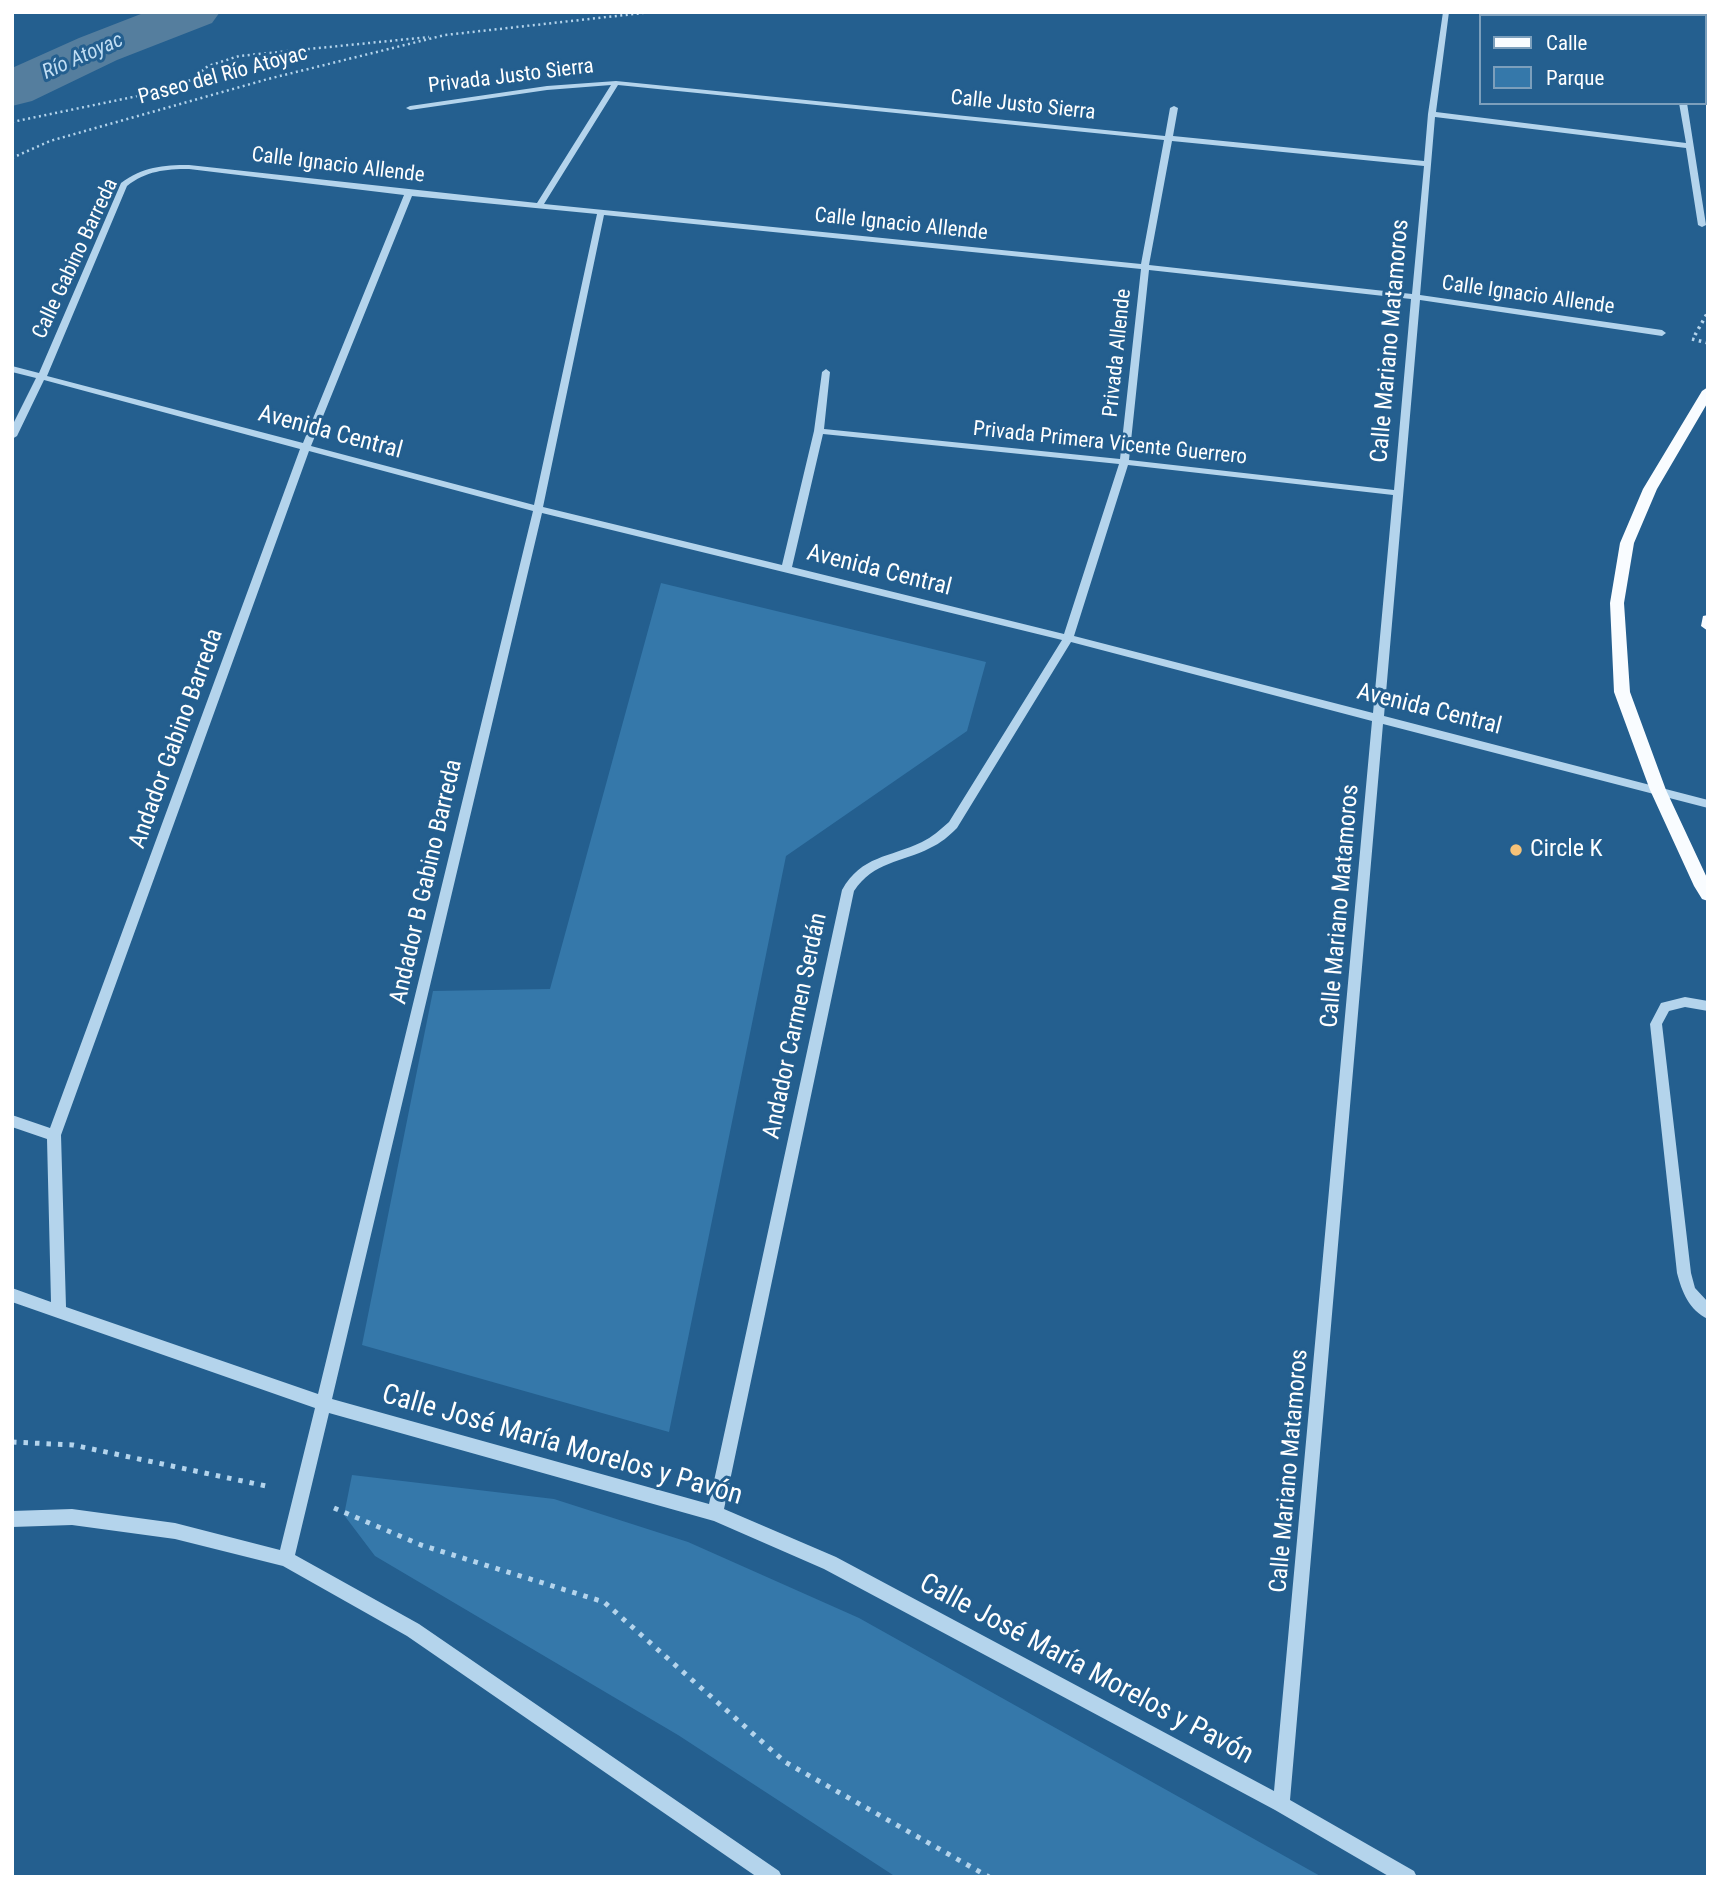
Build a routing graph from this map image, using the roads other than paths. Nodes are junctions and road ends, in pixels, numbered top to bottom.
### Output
1 (1446, 12) edge
2 (616, 83) junction
3 (1683, 105) edge
4 (410, 108) dead end
5 (1174, 108) dead end
6 (1432, 114) junction
7 (1168, 138) junction
8 (1689, 146) junction
9 (1428, 164) junction
10 (137, 173) joint
11 (409, 193) junction
12 (539, 206) junction
13 (601, 212) junction
14 (1702, 225) dead end
15 (1145, 267) junction
16 (1416, 297) junction
17 (1662, 333) dead end
18 (12, 369) edge
19 (826, 372) dead end
20 (42, 376) junction
21 (1708, 391) edge
22 (819, 431) junction
23 (12, 436) edge
24 (305, 449) junction
25 (1124, 462) junction
26 (1398, 493) junction
27 (538, 509) junction
28 (786, 570) junction
29 (1708, 620) edge
30 (1708, 626) edge
31 (1068, 638) junction
32 (1379, 719) junction
33 (1658, 790) junction
34 (1708, 804) edge
35 (1708, 894) edge
36 (1708, 1006) edge
37 (12, 1121) edge
38 (54, 1135) junction
39 (12, 1295) edge
40 (1708, 1312) edge
41 (59, 1313) junction
42 (324, 1404) junction
43 (715, 1513) junction
44 (12, 1519) edge
45 (286, 1559) junction
46 (1281, 1804) junction
47 (773, 1877) edge
48 (1408, 1877) edge

1 - 6 street, Calle Mariano Matamoros
2 - 4 street, Privada Justo Sierra
2 - 7 street, Calle Justo Sierra
2 - 12 street
3 - 8 street
5 - 7 street, Privada Allende
6 - 8 street
6 - 9 street, Calle Mariano Matamoros
7 - 9 street, Calle Justo Sierra
7 - 15 street, Privada Allende
8 - 14 street
9 - 16 street, Calle Mariano Matamoros
10 - 11 street, Calle Ignacio Allende
10 - 20 street, Calle Gabino Barreda
11 - 12 street, Calle Ignacio Allende
11 - 24 street, Andador Gabino Barreda
12 - 13 street, Calle Ignacio Allende
13 - 15 street, Calle Ignacio Allende
13 - 27 street, Andador B Gabino Barreda
15 - 16 street, Calle Ignacio Allende
15 - 25 street, Privada Allende
16 - 17 street, Calle Ignacio Allende
16 - 26 street, Calle Mariano Matamoros
18 - 20 street, Avenida Central
19 - 22 street
20 - 23 street, Calle Gabino Barreda
20 - 24 street, Avenida Central
21 - 33 main road
22 - 25 street, Privada Primera Vicente Guerrero
22 - 28 street
24 - 27 street, Avenida Central
24 - 38 street, Andador Gabino Barreda
25 - 26 street, Privada Primera Vicente Guerrero
25 - 31 street, Privada Allende
26 - 32 street, Calle Mariano Matamoros
27 - 28 street, Avenida Central
27 - 42 street, Andador B Gabino Barreda
28 - 31 street, Avenida Central
29 - 30 main road
31 - 32 street, Avenida Central
31 - 43 street, Andador Carmen Serdán
32 - 33 street, Avenida Central
32 - 46 street, Calle Mariano Matamoros
33 - 34 street, Avenida Central
33 - 35 main road
36 - 40 street
37 - 38 street
38 - 41 street, Andador Gabino Barreda
39 - 41 street, Calle José María Morelos y Pavón
41 - 42 street, Calle José María Morelos y Pavón
42 - 43 street, Calle José María Morelos y Pavón
42 - 45 street, Andador B Gabino Barreda
43 - 46 street, Calle José María Morelos y Pavón
44 - 45 street
45 - 47 street
46 - 48 street, Calle José María Morelos y Pavón

